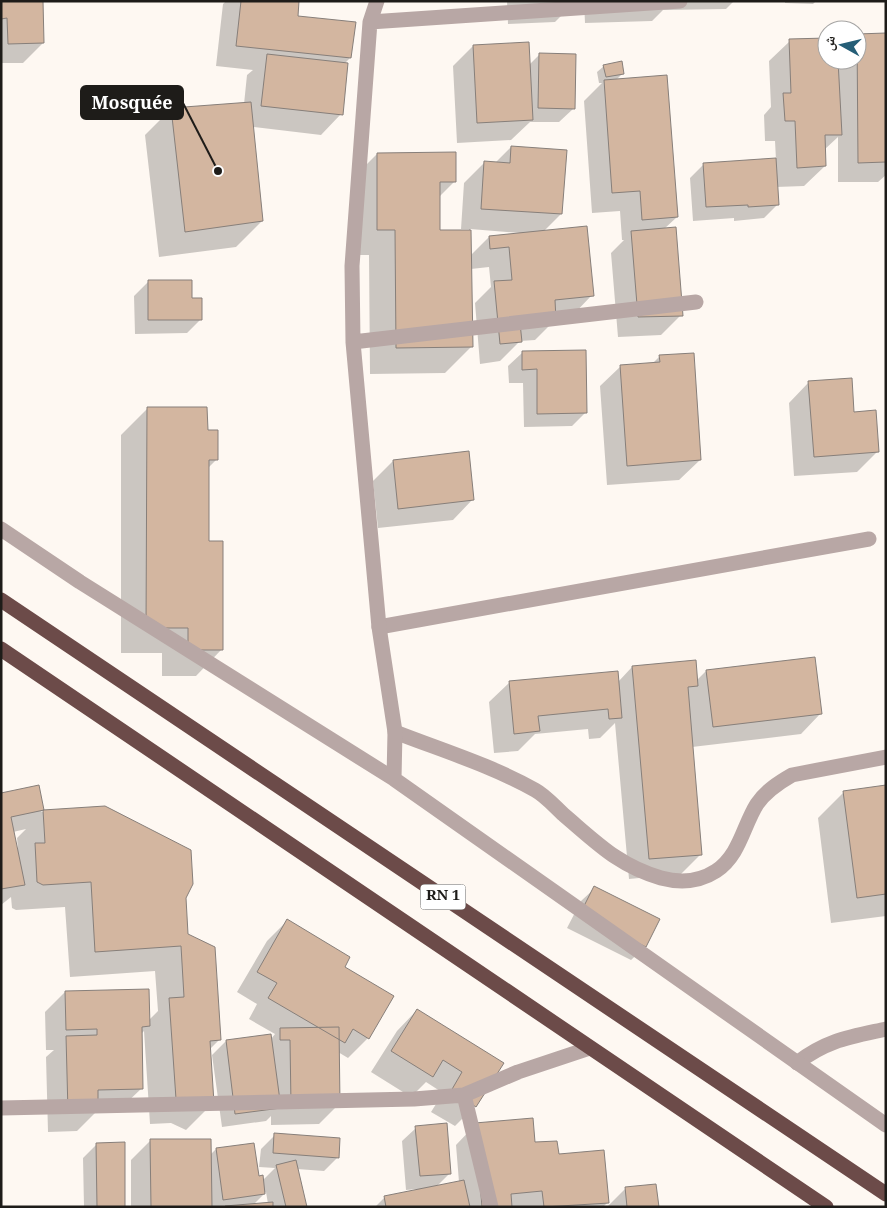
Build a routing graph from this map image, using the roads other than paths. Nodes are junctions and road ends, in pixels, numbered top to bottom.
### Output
1 (377, 1) edge
2 (680, 1) edge
3 (370, 22) junction
4 (696, 302) dead end
5 (352, 342) junction
6 (1, 529) edge
7 (869, 539) dead end
8 (1, 600) edge
9 (379, 627) junction
10 (1, 649) edge
11 (395, 732) junction
12 (886, 757) edge
13 (394, 779) junction
14 (886, 1029) edge
15 (590, 1048) junction
16 (797, 1063) junction
17 (464, 1095) junction
18 (1, 1108) edge
19 (886, 1125) edge
20 (886, 1194) edge
21 (491, 1207) edge
22 (826, 1207) edge

1 - 3 street
2 - 3 street
3 - 5 street
4 - 5 street
5 - 9 street
6 - 13 street
7 - 9 street
8 - 20 highway, RN 1
9 - 11 street
10 - 15 highway, RN 1
11 - 12 street
11 - 13 street
13 - 16 street
14 - 16 street
15 - 17 street
15 - 22 highway, RN 1
16 - 19 street
17 - 18 street
17 - 21 street

